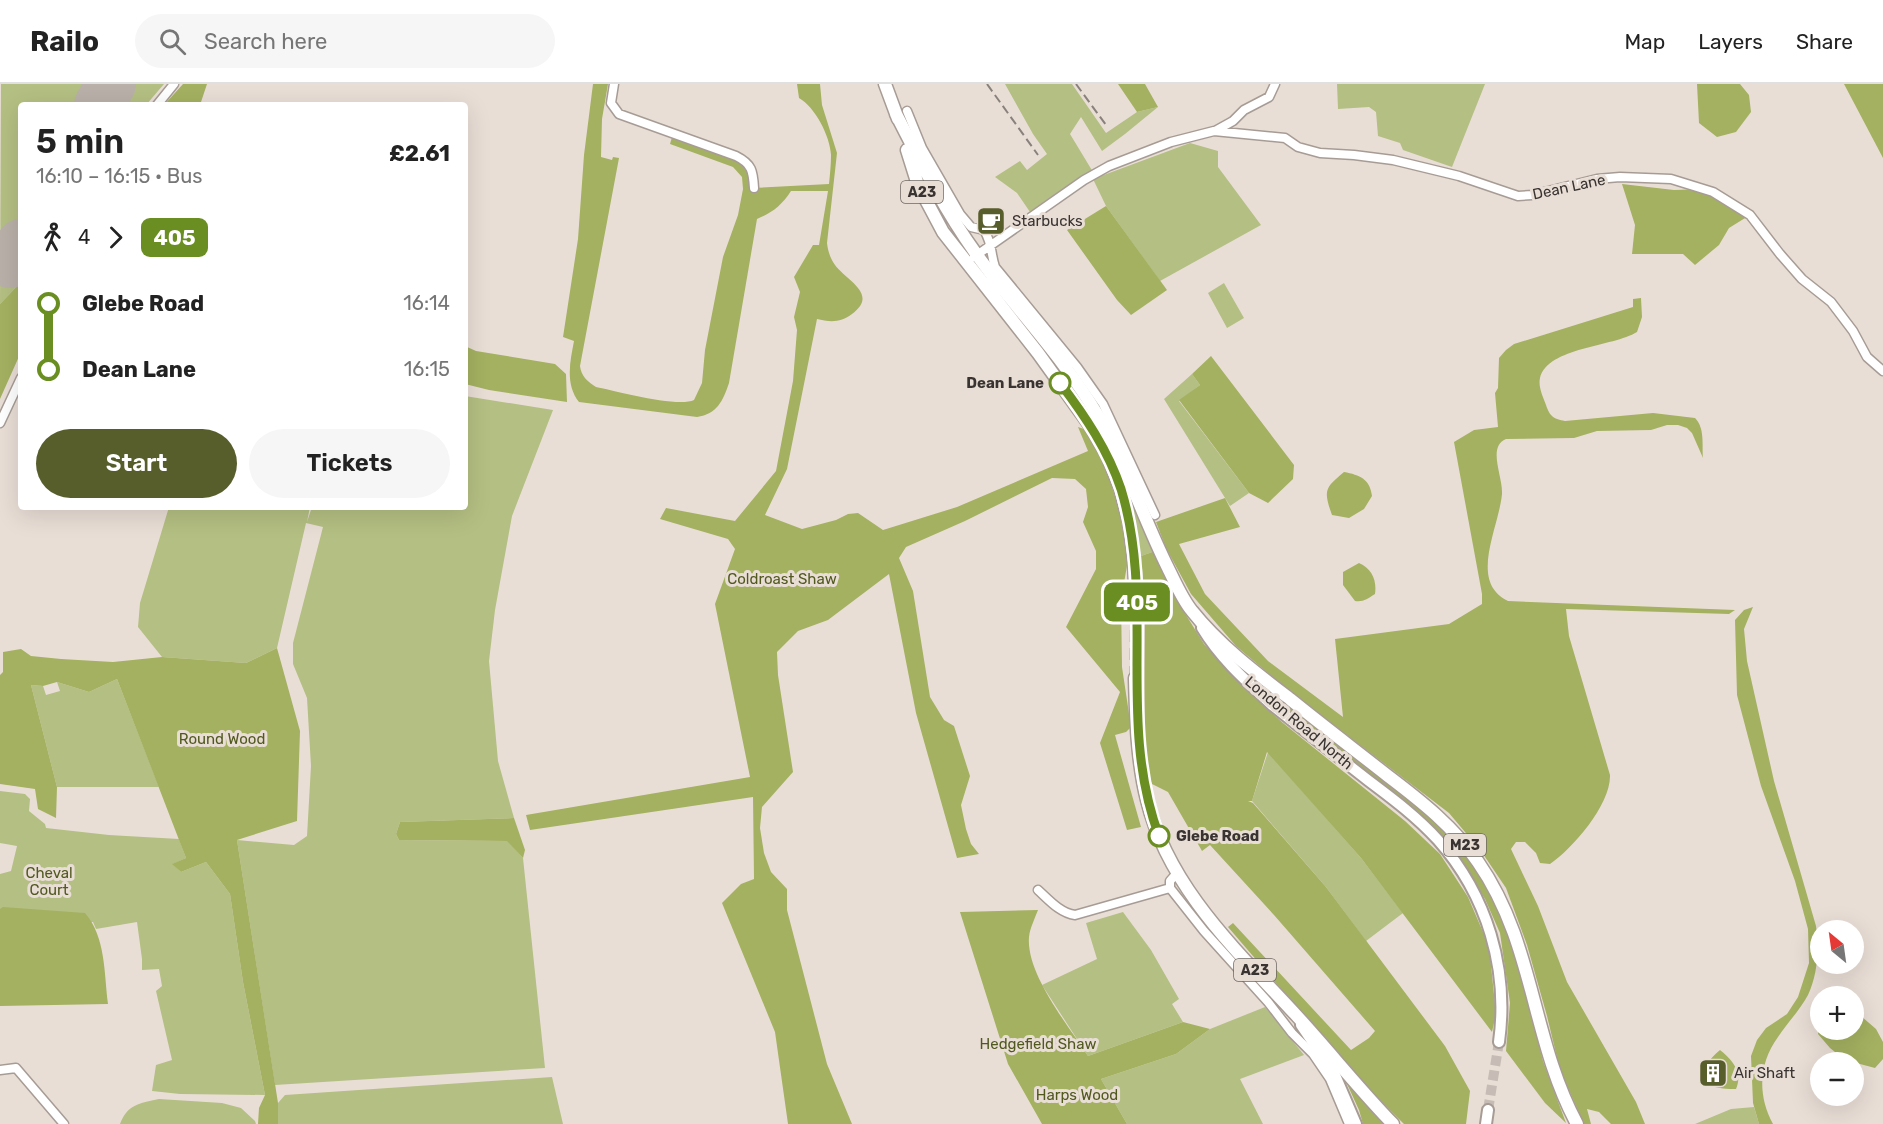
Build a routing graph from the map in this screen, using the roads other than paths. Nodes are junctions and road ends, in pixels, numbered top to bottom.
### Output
1 (174, 84) edge
2 (614, 84) edge
3 (885, 84) edge
4 (1275, 84) edge
5 (159, 102) edge
6 (901, 112) junction
7 (1214, 131) junction
8 (754, 188) dead end
9 (945, 198) junction
10 (992, 244) junction
11 (977, 255) junction
12 (965, 262) junction
13 (995, 274) junction
14 (1883, 371) edge
15 (18, 384) edge
16 (0, 423) edge
17 (1155, 515) dead end
18 (1137, 609) tunnel mouth
19 (1191, 610) junction
20 (1135, 678) tunnel mouth
21 (1177, 873) junction
22 (1170, 888) junction
23 (1038, 890) dead end
24 (1297, 1016) junction
25 (1499, 1042) tunnel mouth
26 (0, 1070) edge
27 (1488, 1110) tunnel mouth
28 (64, 1124) edge
29 (1349, 1124) edge
30 (1356, 1124) edge
31 (1393, 1124) edge
32 (1486, 1124) edge
33 (1577, 1124) edge

1 - 5 street
2 - 8 street
3 - 6 highway, A23
4 - 7 street
6 - 9 highway, A23
6 - 12 highway, A23
7 - 10 street, Dean Lane
7 - 14 street, Dean Lane
9 - 10 street
9 - 11 highway, A23
10 - 11 street, Dean Lane
10 - 13 street
11 - 12 street, Dean Lane
11 - 13 highway, London Road North / A23
12 - 18 highway, A23
13 - 17 street, London Road North
13 - 19 highway, London Road North / A23
15 - 16 street
19 - 25 main road, London Road North / A23
19 - 33 highway, M23
20 - 21 highway, A23
21 - 22 street
21 - 24 highway, A23
22 - 23 street
22 - 29 street
24 - 30 main road, A23
24 - 31 highway
26 - 28 street
27 - 32 main road

